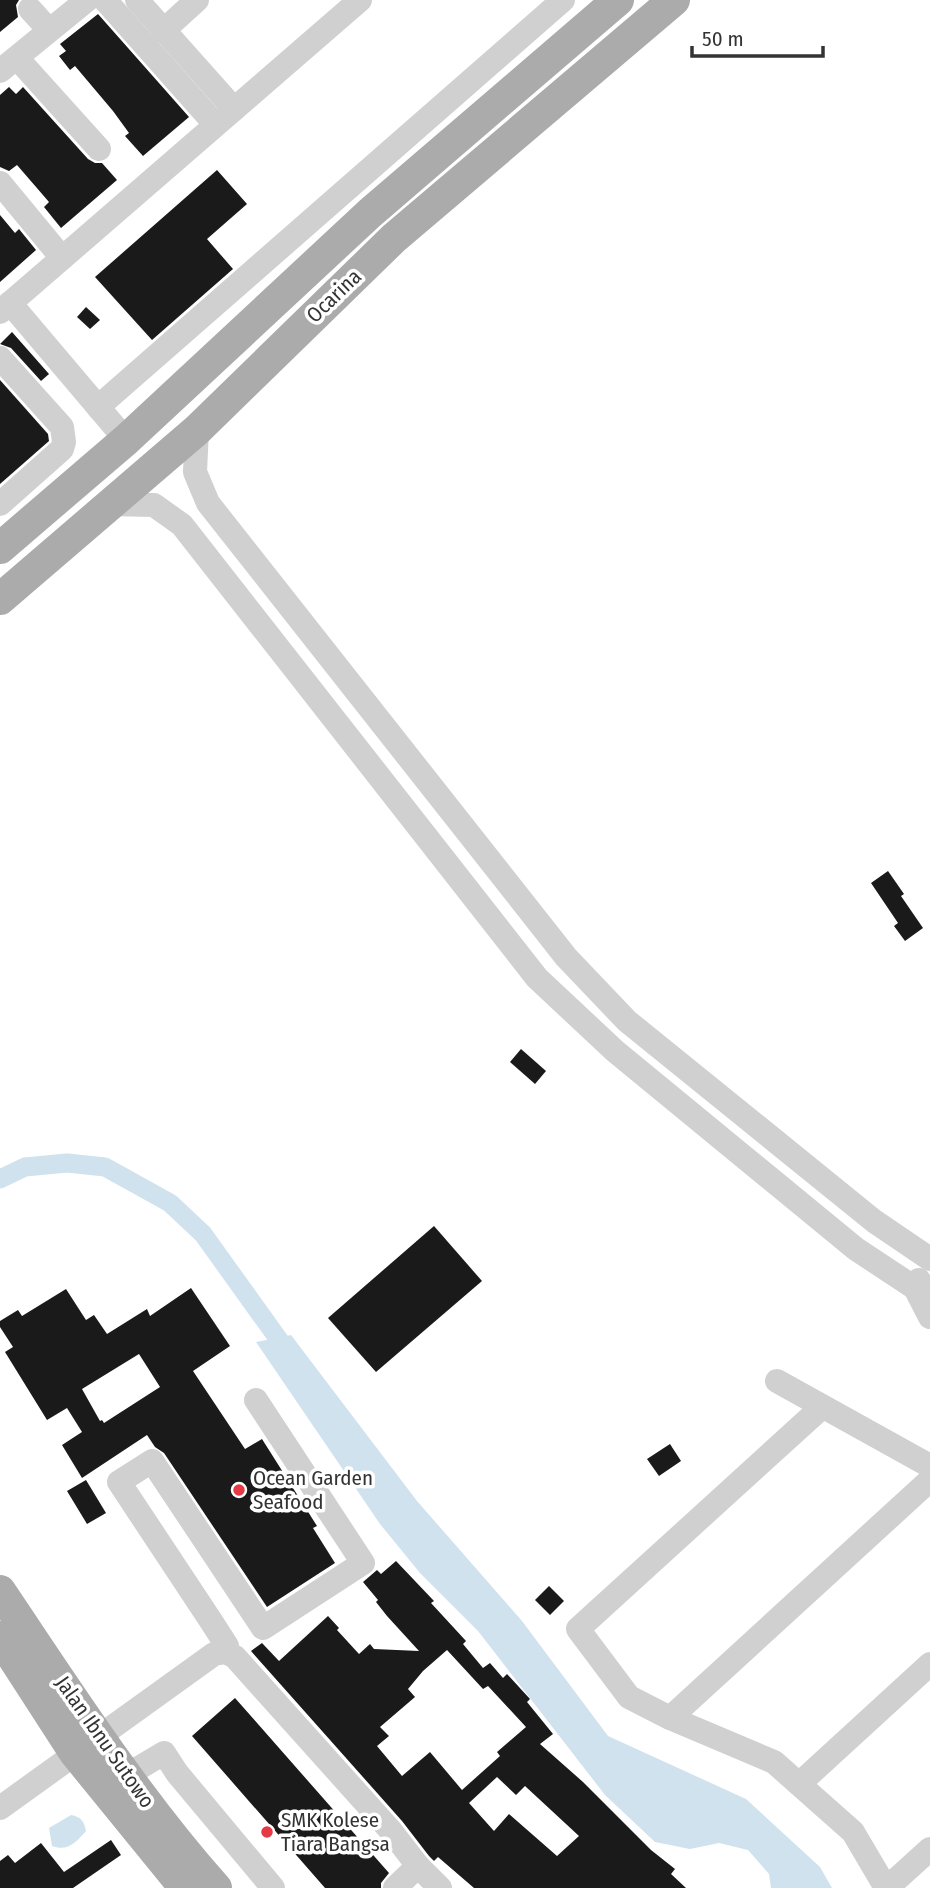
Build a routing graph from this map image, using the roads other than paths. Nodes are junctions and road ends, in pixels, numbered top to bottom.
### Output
1 (87, 0) edge
2 (104, 0) edge
3 (137, 0) edge
4 (197, 0) edge
5 (360, 0) edge
6 (563, 0) edge
7 (618, 0) edge
8 (674, 0) edge
9 (30, 9) dead end
10 (49, 30) junction
11 (163, 32) junction
12 (8, 65) edge
13 (234, 109) junction
14 (215, 124) junction
15 (99, 149) dead end
16 (0, 183) edge
17 (370, 213) junction
18 (394, 238) junction
19 (62, 258) junction
20 (5, 308) edge
21 (0, 358) edge
22 (98, 407) junction
23 (197, 430) junction
24 (126, 440) junction
25 (0, 503) edge
26 (109, 504) junction
27 (0, 548) edge
28 (0, 599) edge
29 (728, 1103) junction
30 (707, 1127) junction
31 (930, 1259) edge
32 (922, 1291) edge
33 (930, 1317) edge
34 (776, 1381) dead end
35 (256, 1400) dead end
36 (822, 1407) junction
37 (930, 1466) edge
38 (930, 1480) edge
39 (0, 1591) edge
40 (244, 1600) junction
41 (211, 1621) junction
42 (0, 1637) edge
43 (226, 1652) junction
44 (930, 1664) edge
45 (670, 1718) junction
46 (92, 1751) junction
47 (127, 1775) junction
48 (799, 1784) junction
49 (0, 1808) edge
50 (0, 1825) edge
51 (930, 1849) edge
52 (418, 1866) junction
53 (185, 1888) edge
54 (216, 1888) edge
55 (272, 1888) edge
56 (395, 1888) edge
57 (440, 1888) edge
58 (886, 1888) edge

1 - 10 street
2 - 14 street
3 - 11 street
4 - 11 street
5 - 13 street
6 - 22 street
7 - 17 main road, Ocarina
8 - 18 main road, Ocarina
9 - 10 street
10 - 12 street
11 - 13 street
12 - 15 street
13 - 14 street
14 - 19 street
16 - 19 street
17 - 18 main road
17 - 24 main road, Ocarina
18 - 23 main road, Ocarina
19 - 20 street
20 - 22 street
21 - 25 street
22 - 24 street
23 - 26 main road, Ocarina
23 - 29 street
24 - 27 main road, Ocarina
26 - 28 main road, Ocarina
26 - 30 street
29 - 30 street
29 - 31 street
30 - 32 street
31 - 32 street
32 - 33 street
34 - 36 street
35 - 40 street
36 - 37 street
36 - 45 street
38 - 45 street
39 - 46 main road, Jalan Ibnu Sutowo
40 - 41 street
40 - 41 street
41 - 43 street
42 - 46 main road, Jalan Ibnu Sutowo
43 - 46 street
43 - 52 street
44 - 48 street
45 - 48 street
46 - 47 main road, Jalan Ibnu Sutowo
46 - 49 street
46 - 50 street
46 - 53 main road, Jalan Ibnu Sutowo
47 - 54 main road, Jalan Ibnu Sutowo
47 - 55 street
48 - 58 street
51 - 58 street
52 - 56 street
52 - 57 street

